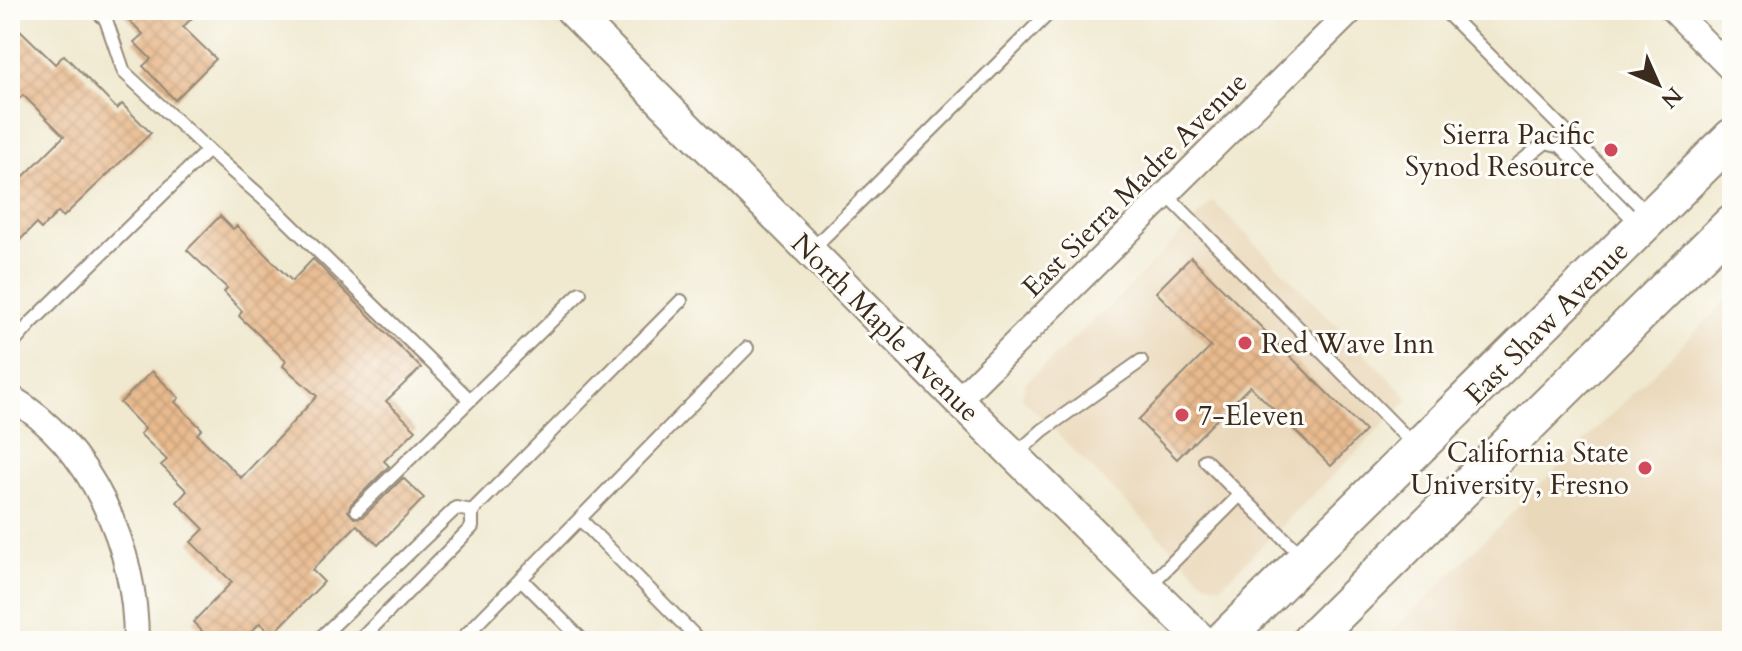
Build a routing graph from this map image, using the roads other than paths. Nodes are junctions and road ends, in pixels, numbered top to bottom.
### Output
1 (96, 10) edge
2 (571, 10) edge
3 (1052, 10) edge
4 (1352, 10) edge
5 (1444, 10) edge
6 (1673, 10) edge
7 (1732, 70) edge
8 (1732, 137) edge
9 (208, 150) junction
10 (1517, 165) dead end
11 (1166, 194) junction
12 (1646, 222) junction
13 (1732, 223) edge
14 (810, 251) junction
15 (580, 293) dead end
16 (681, 301) dead end
17 (10, 347) edge
18 (747, 348) dead end
19 (1141, 361) dead end
20 (10, 397) edge
21 (470, 400) junction
22 (958, 400) junction
23 (1417, 449) junction
24 (1014, 456) junction
25 (1205, 460) dead end
26 (1240, 495) junction
27 (357, 510) dead end
28 (472, 511) junction
29 (580, 519) junction
30 (1305, 559) junction
31 (521, 579) junction
32 (1148, 587) junction
33 (136, 641) edge
34 (317, 641) edge
35 (359, 641) edge
36 (460, 641) edge
37 (583, 641) edge
38 (700, 641) edge
39 (1203, 641) edge
40 (1222, 641) edge
41 (1310, 641) edge

1 - 9 lane
2 - 14 street, North Maple Avenue
3 - 14 lane
4 - 11 street, East Sierra Madre Avenue
5 - 12 lane
6 - 7 street
8 - 12 main road, East Shaw Avenue
9 - 17 lane
9 - 21 lane
10 - 12 lane
11 - 22 street, East Sierra Madre Avenue
11 - 23 lane
12 - 23 main road, East Shaw Avenue
13 - 41 main road
14 - 22 street, North Maple Avenue
15 - 21 lane
16 - 28 lane
18 - 29 lane
19 - 24 lane
20 - 33 street
21 - 27 lane
22 - 24 street, North Maple Avenue
23 - 30 main road, East Shaw Avenue
24 - 32 street, North Maple Avenue
25 - 26 lane
26 - 30 lane
26 - 32 lane
28 - 34 lane
28 - 35 lane
29 - 31 lane
29 - 38 lane
30 - 40 main road, East Shaw Avenue
31 - 36 lane
31 - 37 lane
32 - 39 street, North Maple Avenue

